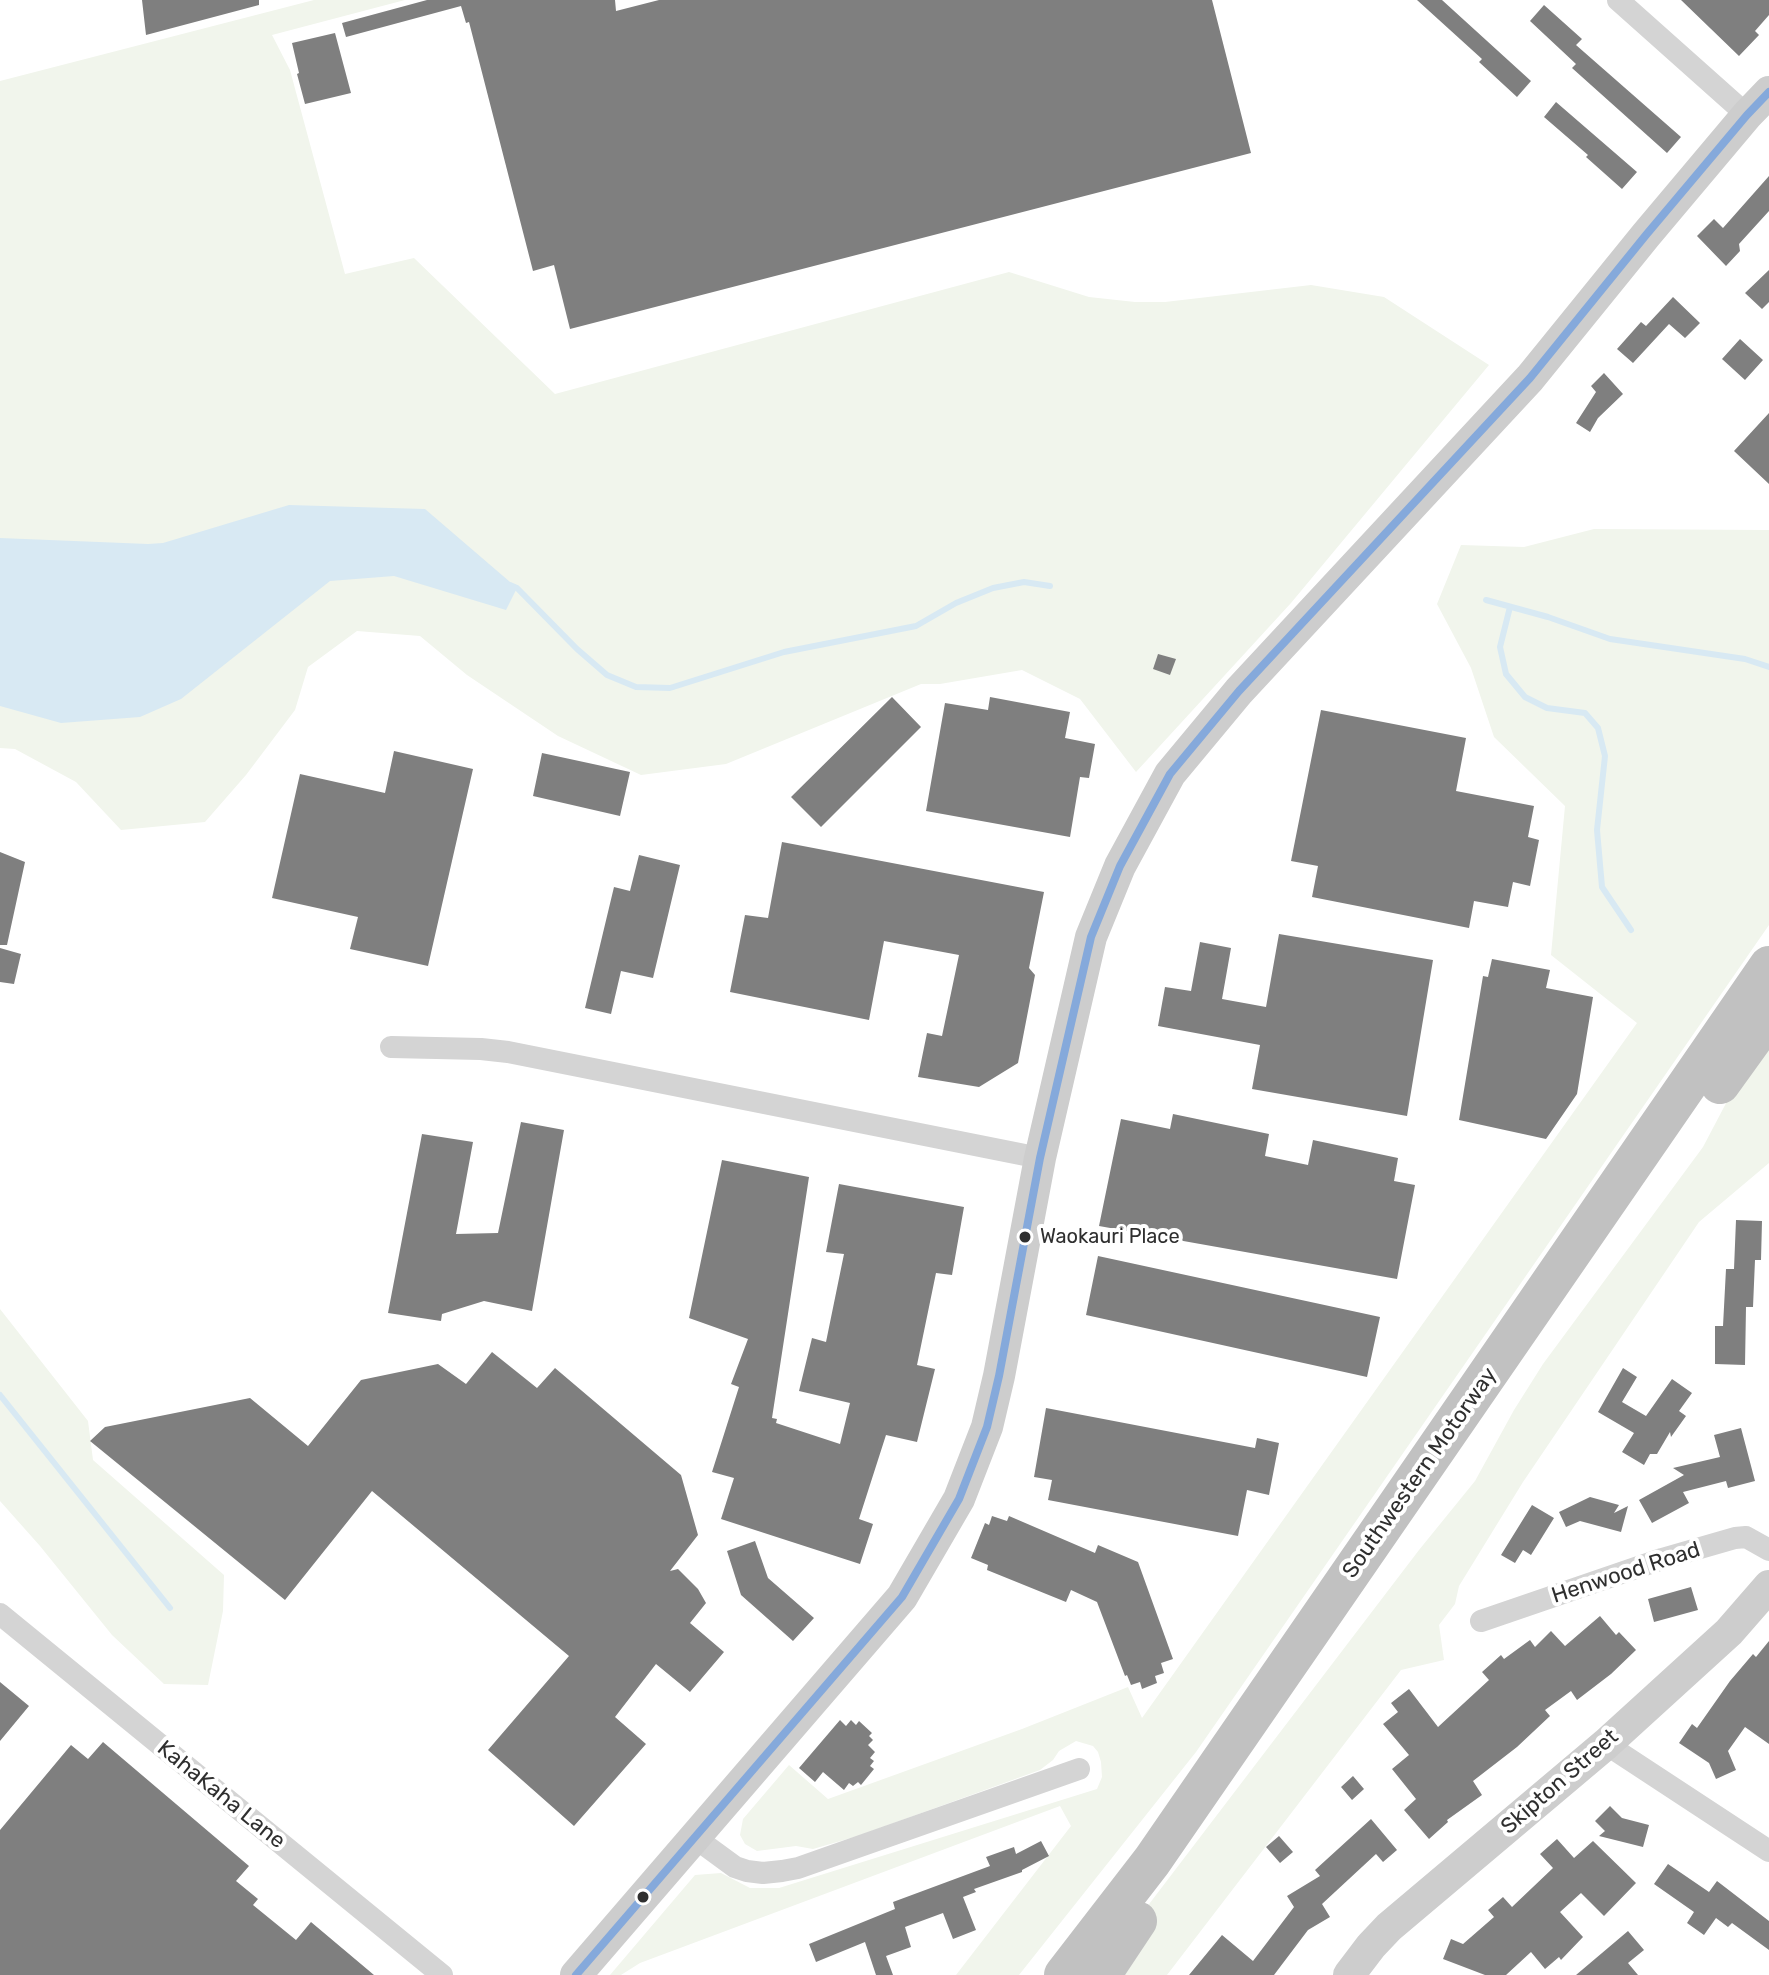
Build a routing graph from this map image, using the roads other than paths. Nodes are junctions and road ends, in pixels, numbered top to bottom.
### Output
1 (1618, 0) edge
2 (1758, 104) edge
3 (1769, 966) edge
4 (1769, 1016) edge
5 (391, 1047) dead end
6 (1040, 1158) junction
7 (1769, 1550) edge
8 (1769, 1586) edge
9 (0, 1614) edge
10 (1481, 1621) dead end
11 (1606, 1744) junction
12 (1079, 1769) dead end
13 (694, 1837) junction
14 (1769, 1851) edge
15 (442, 1975) edge
16 (576, 1975) edge
17 (1064, 1975) edge
18 (1101, 1975) edge
19 (1349, 1975) edge

1 - 2 street
2 - 6 main road
3 - 17 highway, Southwestern Motorway
4 - 18 highway, Southwestern Motorway
5 - 6 street
6 - 13 main road
7 - 10 street, Henwood Road
8 - 11 main road, Skipton Street
9 - 15 street, KahaKaha Lane
11 - 14 street
11 - 19 main road, Skipton Street
12 - 13 street
13 - 16 main road

